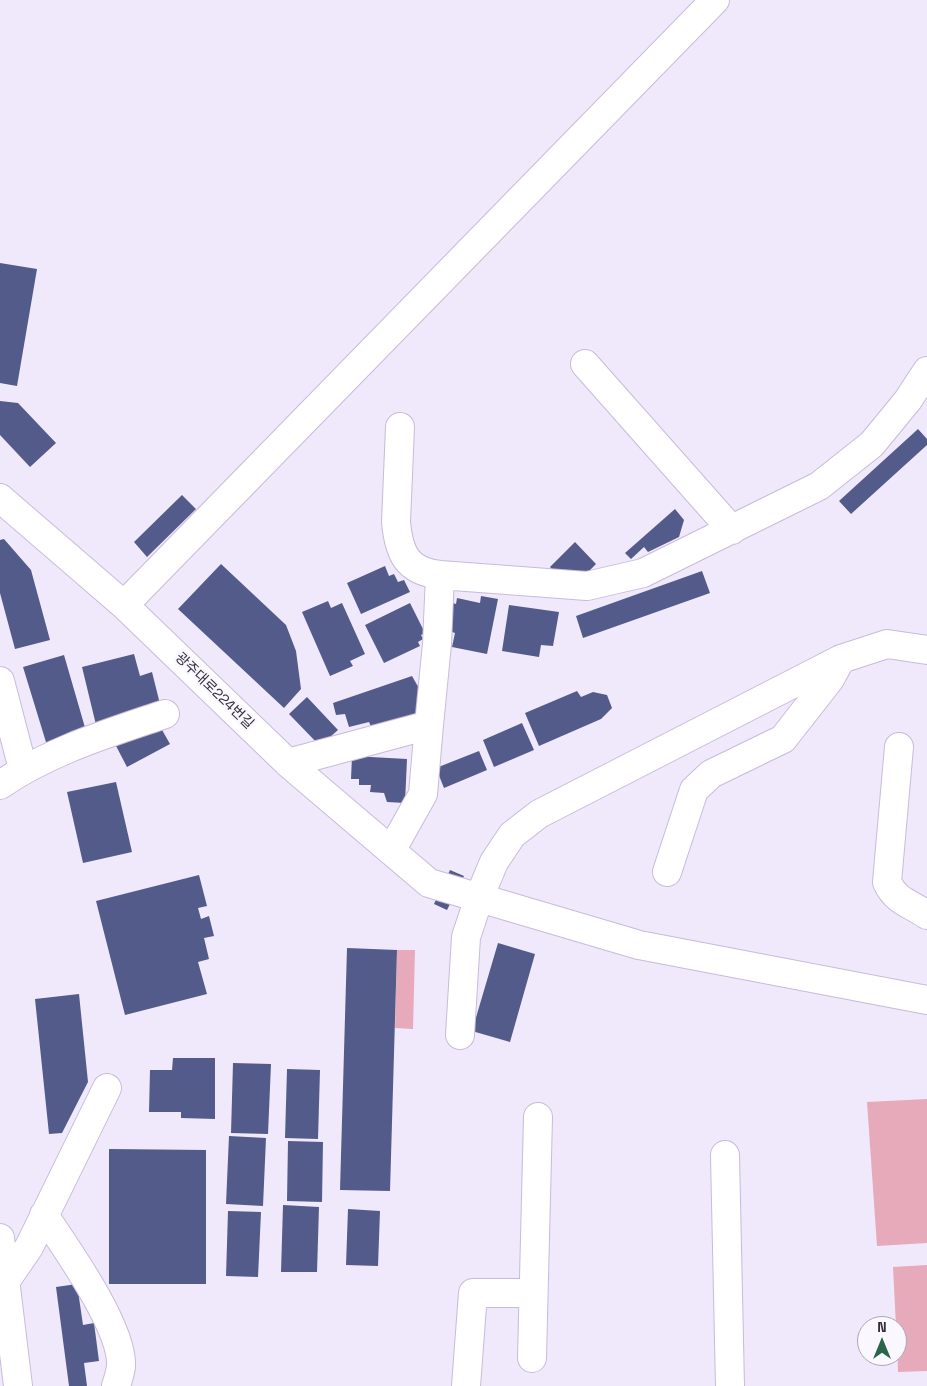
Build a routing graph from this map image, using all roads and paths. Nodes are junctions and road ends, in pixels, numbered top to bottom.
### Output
1 (715, 0) edge
2 (585, 364) dead end
3 (927, 371) edge
4 (400, 427) dead end
5 (0, 498) edge
6 (732, 530) junction
7 (440, 575) junction
8 (124, 605) junction
9 (927, 650) edge
10 (841, 658) junction
11 (0, 681) edge
12 (165, 714) dead end
13 (429, 724) junction
14 (900, 747) dead end
15 (288, 763) junction
16 (24, 769) junction
17 (0, 785) edge
18 (391, 851) junction
19 (667, 872) dead end
20 (479, 898) junction
21 (927, 915) edge
22 (927, 1000) edge
23 (460, 1034) dead end
24 (107, 1088) dead end
25 (538, 1117) dead end
26 (726, 1155) dead end
27 (44, 1215) junction
28 (0, 1238) edge
29 (5, 1282) junction
30 (534, 1293) junction
31 (532, 1358) dead end
32 (18, 1386) edge
33 (116, 1386) edge
34 (466, 1386) edge
35 (730, 1386) edge

1 - 8 street
2 - 6 street
3 - 6 street
4 - 7 street
5 - 8 street, 광주대로224번길
6 - 7 street
7 - 13 street
8 - 15 street, 광주대로224번길
9 - 10 street
10 - 19 street
10 - 20 street
11 - 16 street
12 - 16 street
13 - 15 street
13 - 18 street
14 - 21 street
15 - 18 street, 광주대로224번길
16 - 17 street
18 - 20 street, 광주대로224번길
20 - 22 street
20 - 23 street
24 - 27 street
25 - 30 street
26 - 35 street
27 - 29 street
27 - 33 street
28 - 29 street
29 - 32 street
30 - 31 street
30 - 34 street

